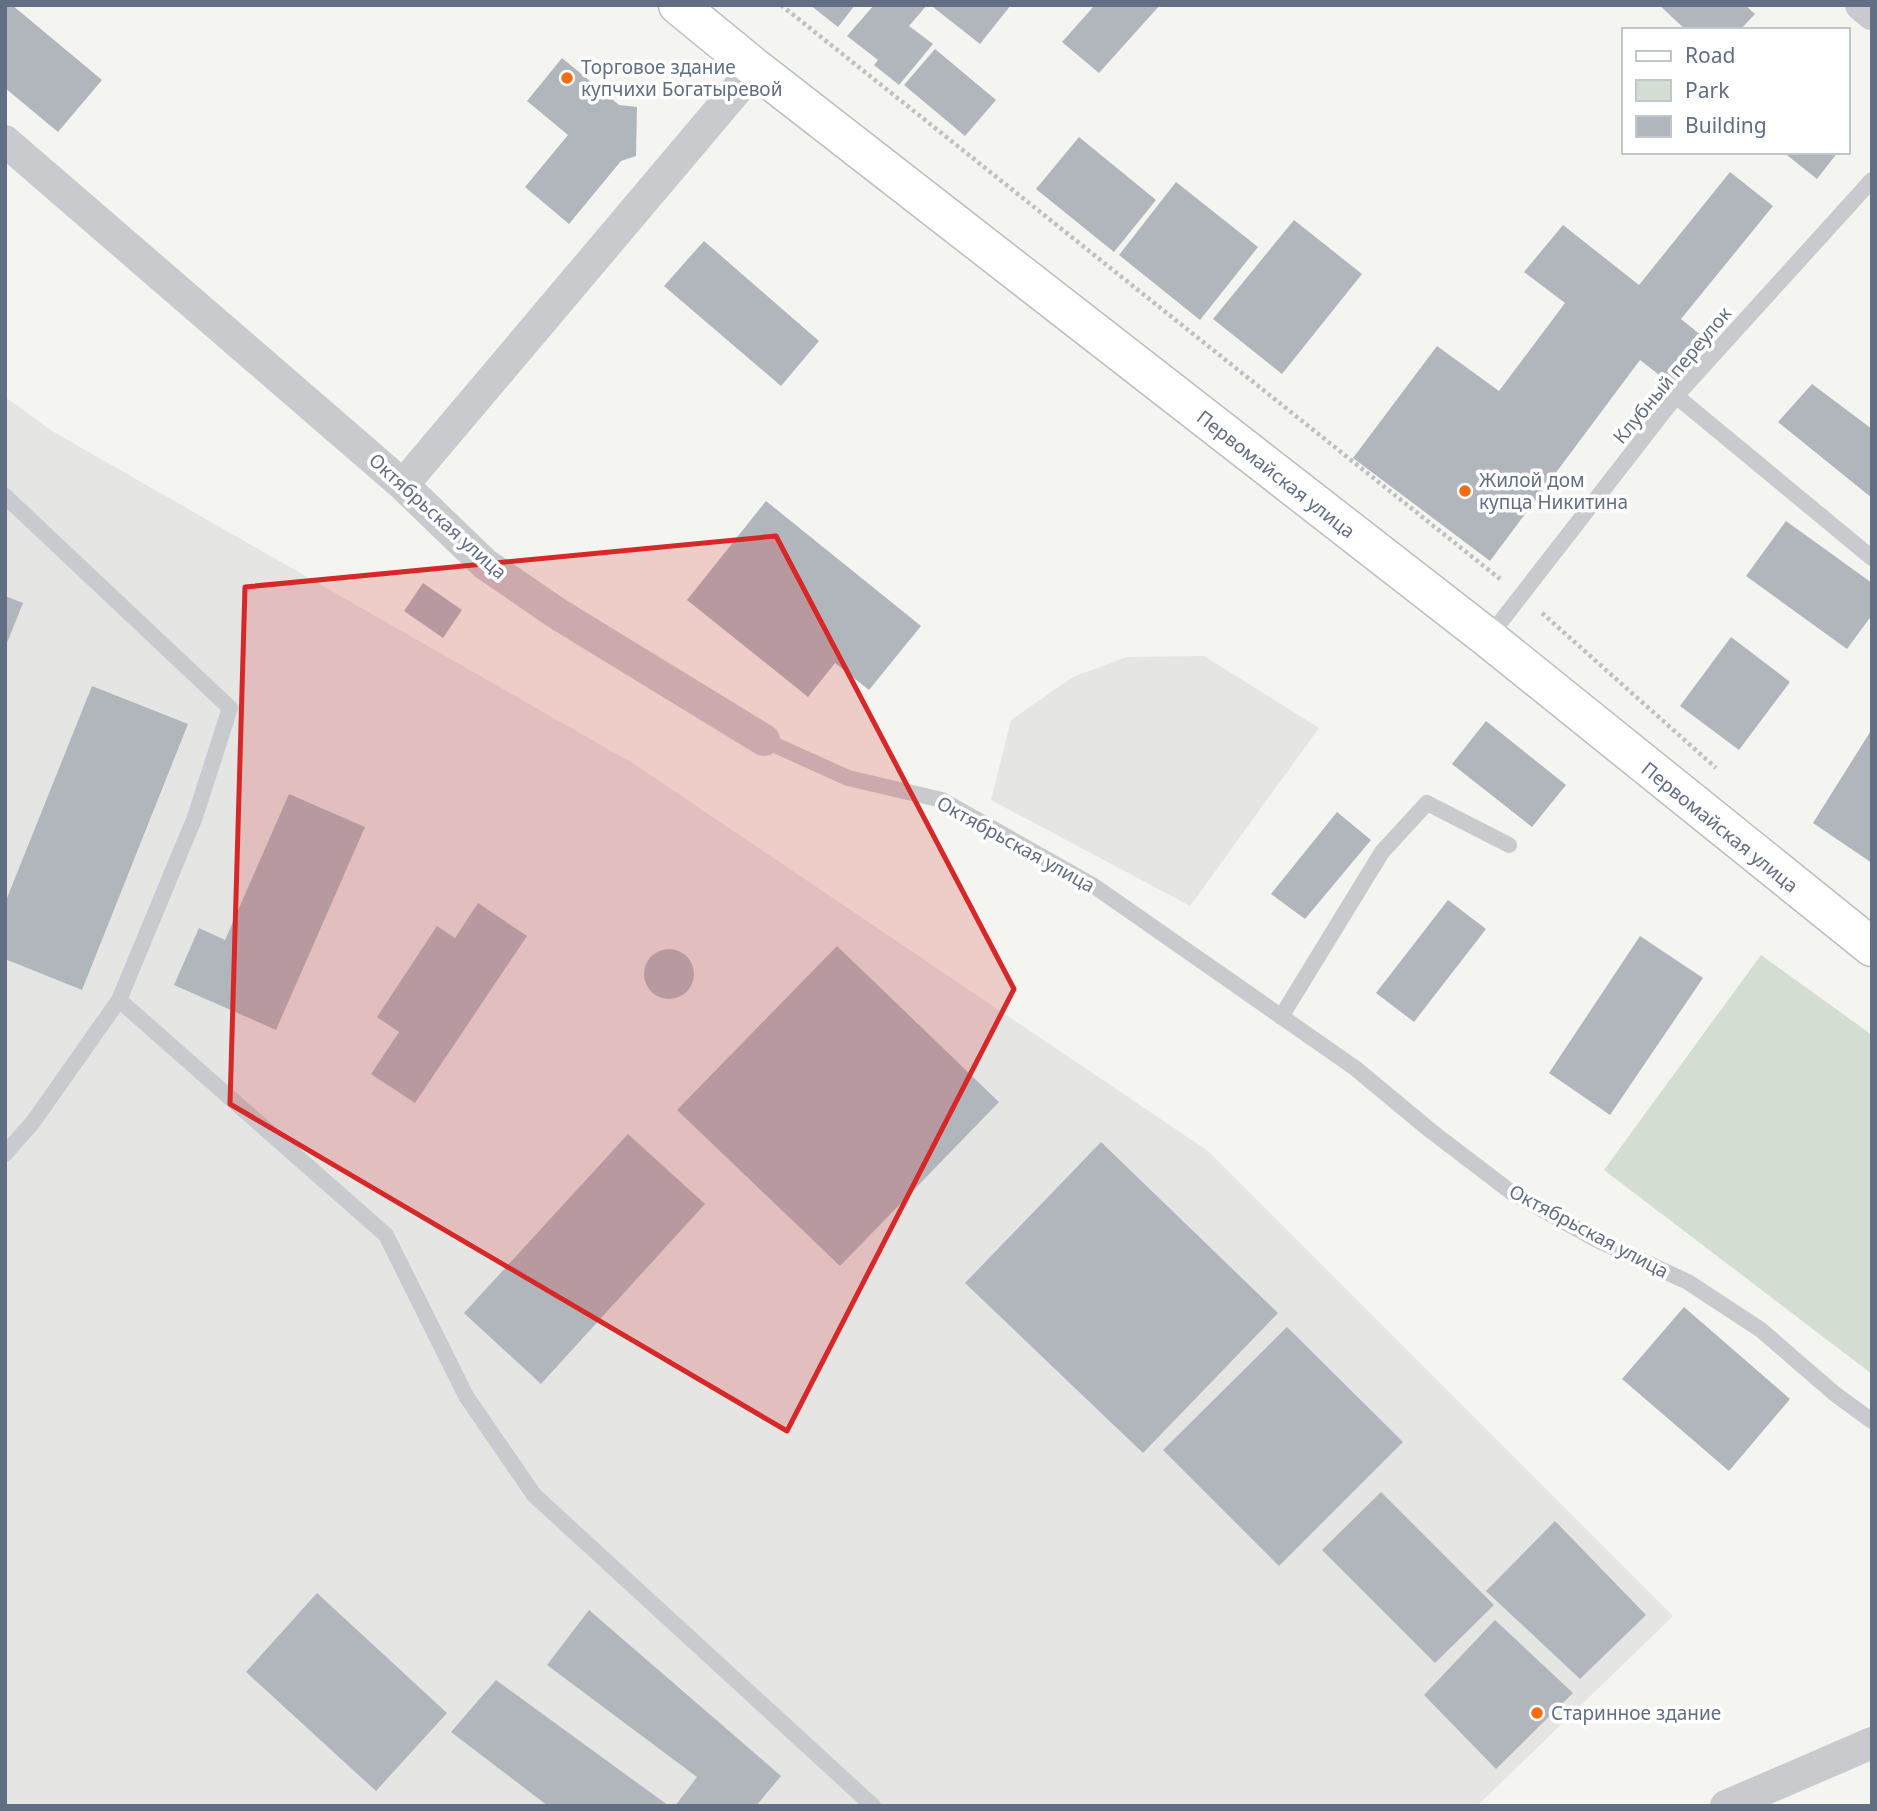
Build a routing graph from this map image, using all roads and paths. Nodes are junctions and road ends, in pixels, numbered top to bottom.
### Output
1 (678, 5) edge
2 (781, 5) edge
3 (1861, 5) edge
4 (1872, 14) edge
5 (755, 68) junction
6 (5, 141) edge
7 (1872, 180) edge
8 (1676, 396) junction
9 (403, 485) junction
10 (5, 496) edge
11 (1872, 558) edge
12 (1522, 596) junction
13 (1488, 638) junction
14 (765, 740) joint
15 (1727, 776) dead end
16 (1509, 845) dead end
17 (1872, 947) edge
18 (119, 1000) junction
19 (1281, 1017) junction
20 (5, 1154) edge
21 (1872, 1421) edge
22 (1872, 1743) edge
23 (873, 1806) edge
24 (1726, 1806) edge

1 - 5 main road, Первомайская улица
2 - 12 path
3 - 4 street
5 - 9 street
5 - 13 main road, Первомайская улица
6 - 9 street, Октябрьская улица
7 - 8 lane, Клубный переулок
8 - 11 lane
8 - 12 lane, Клубный переулок
9 - 14 street, Октябрьская улица
10 - 18 lane
12 - 13 lane, Клубный переулок
12 - 15 path
13 - 17 main road, Первомайская улица
14 - 19 lane, Октябрьская улица
16 - 19 lane
18 - 20 lane
18 - 23 lane
19 - 21 lane, Октябрьская улица
22 - 24 street

